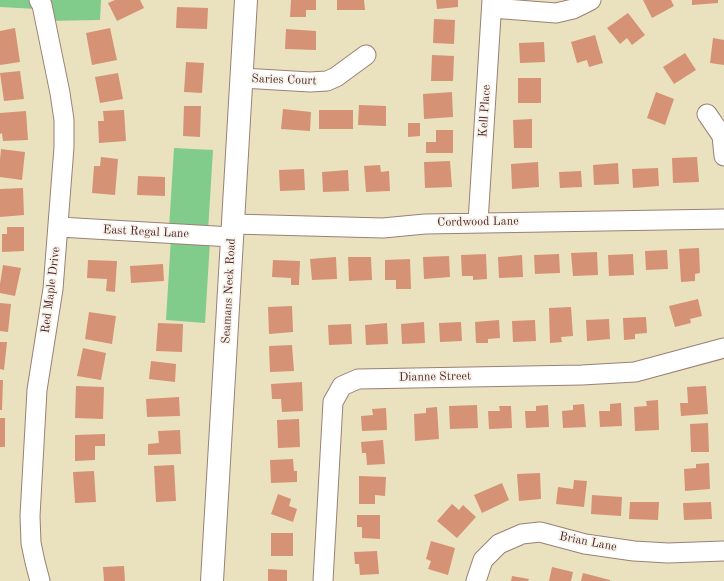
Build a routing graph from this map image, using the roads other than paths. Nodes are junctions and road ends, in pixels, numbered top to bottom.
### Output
1 (40, 0) edge
2 (246, 0) edge
3 (591, 0) edge
4 (492, 4) edge
5 (366, 55) dead end
6 (242, 78) junction
7 (707, 114) dead end
8 (724, 156) edge
9 (724, 218) edge
10 (478, 222) junction
11 (59, 227) junction
12 (233, 231) junction
13 (724, 348) edge
14 (724, 551) edge
15 (40, 581) edge
16 (212, 581) edge
17 (323, 581) edge
18 (476, 581) edge

1 - 11 street, Red Maple Drive
2 - 6 main road, Seamans Neck Road
3 - 4 street
4 - 10 street, Kell Place
5 - 6 street, Saries Court
6 - 12 main road, Seamans Neck Road
7 - 8 street
9 - 10 street, Cordwood Lane
10 - 12 street, Cordwood Lane
11 - 12 street, East Regal Lane
11 - 15 street, Red Maple Drive
12 - 16 main road, Seamans Neck Road
13 - 17 street, Dianne Street
14 - 18 street, Brian Lane

